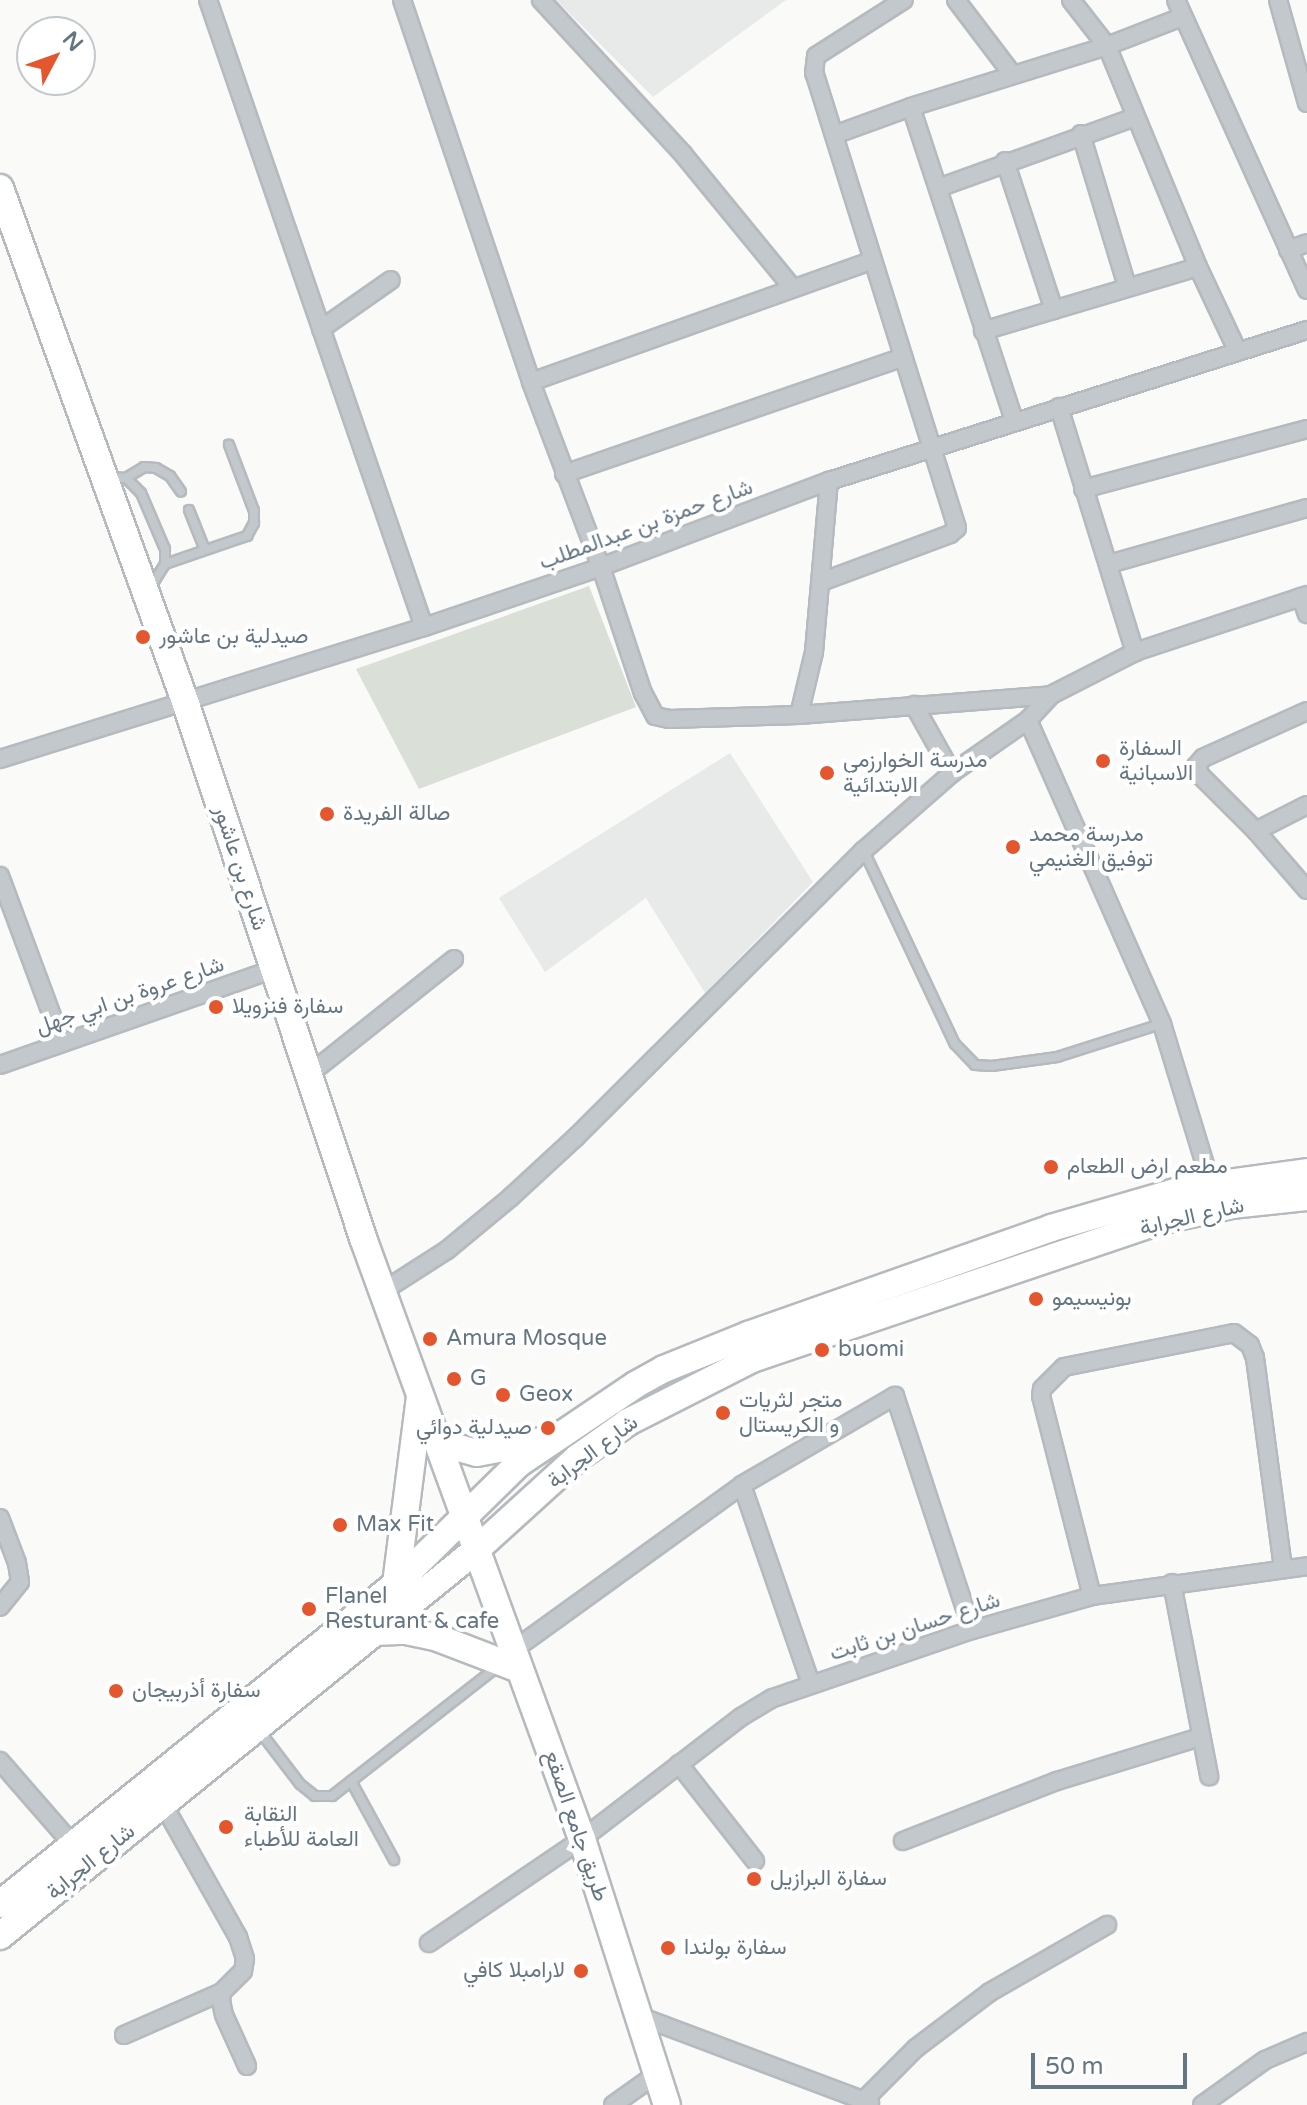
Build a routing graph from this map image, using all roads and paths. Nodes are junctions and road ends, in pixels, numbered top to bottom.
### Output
1 (208, 0) edge
2 (402, 0) edge
3 (541, 0) edge
4 (904, 0) edge
5 (956, 0) edge
6 (1071, 0) edge
7 (1176, 0) edge
8 (1278, 0) edge
9 (1182, 17) junction
10 (1107, 46) junction
11 (1013, 75) junction
12 (1307, 103) edge
13 (911, 107) junction
14 (1135, 117) junction
15 (1081, 134) junction
16 (834, 135) junction
17 (1005, 161) junction
18 (0, 188) edge
19 (938, 188) junction
20 (1307, 243) edge
21 (1288, 250) junction
22 (873, 260) junction
23 (1198, 267) junction
24 (391, 280) dead end
25 (1127, 286) junction
26 (792, 287) junction
27 (1307, 290) edge
28 (1054, 310) junction
29 (321, 329) junction
30 (1307, 330) edge
31 (983, 331) junction
32 (1237, 350) junction
33 (903, 357) junction
34 (531, 382) junction
35 (1059, 407) junction
36 (1014, 421) junction
37 (1307, 429) edge
38 (229, 445) dead end
39 (931, 447) junction
40 (564, 474) junction
41 (114, 478) junction
42 (829, 481) junction
43 (1083, 489) junction
44 (181, 492) dead end
45 (1307, 508) edge
46 (189, 510) dead end
47 (205, 550) junction
48 (165, 564) junction
49 (1109, 564) junction
50 (601, 567) junction
51 (821, 582) junction
52 (145, 594) junction
53 (1304, 596) edge
54 (1307, 614) edge
55 (424, 627) junction
56 (1135, 652) junction
57 (1051, 695) junction
58 (186, 704) junction
59 (914, 705) junction
60 (1307, 711) edge
61 (799, 715) junction
62 (1028, 720) junction
63 (0, 759) edge
64 (952, 773) junction
65 (1307, 805) edge
66 (1256, 831) junction
67 (863, 851) junction
68 (0, 876) edge
69 (1307, 890) edge
70 (454, 959) dead end
71 (274, 969) junction
72 (1162, 1024) junction
73 (62, 1043) junction
74 (0, 1065) edge
75 (307, 1076) junction
76 (1307, 1172) edge
77 (1211, 1184) junction
78 (1307, 1197) edge
79 (383, 1291) junction
80 (421, 1393) junction
81 (559, 1434) junction
82 (440, 1443) junction
83 (742, 1485) junction
84 (464, 1514) junction
85 (0, 1518) edge
86 (476, 1550) junction
87 (1307, 1566) edge
88 (1283, 1568) junction
89 (1172, 1583) junction
90 (396, 1584) junction
91 (1092, 1596) junction
92 (0, 1607) edge
93 (972, 1630) junction
94 (373, 1632) junction
95 (512, 1661) junction
96 (811, 1684) junction
97 (258, 1729) junction
98 (1200, 1737) junction
99 (0, 1761) edge
100 (679, 1764) junction
101 (1209, 1776) dead end
102 (351, 1781) junction
103 (163, 1804) junction
104 (582, 1839) junction
105 (903, 1841) dead end
106 (73, 1845) junction
107 (394, 1860) dead end
108 (755, 1861) dead end
109 (0, 1904) edge
110 (1107, 1925) dead end
111 (0, 1936) edge
112 (429, 1943) dead end
113 (222, 1992) junction
114 (639, 2016) junction
115 (124, 2035) dead end
116 (1307, 2042) edge
117 (247, 2066) dead end
118 (658, 2073) junction
119 (868, 2103) edge
120 (613, 2105) edge
121 (667, 2105) edge
122 (1202, 2105) edge

1 - 29 street
2 - 34 street
3 - 26 street
4 - 16 street
5 - 11 street
6 - 10 street
7 - 9 street
8 - 12 street
9 - 10 street
9 - 21 street
10 - 11 street
10 - 14 street
11 - 13 street
13 - 16 street
13 - 19 street
14 - 15 street
14 - 23 street
15 - 17 street
15 - 25 street
16 - 22 street
17 - 19 street
17 - 28 street
18 - 41 main road, شارع بن عاشور
19 - 31 street
20 - 21 street
21 - 27 street
22 - 26 street
22 - 33 street
23 - 25 street
23 - 32 street
24 - 29 street
25 - 28 street
26 - 34 street
28 - 31 street
29 - 55 street
30 - 32 street, شارع حمزة بن عبدالمطلب
31 - 36 street
32 - 35 street, شارع حمزة بن عبدالمطلب
33 - 39 street
33 - 40 street
34 - 40 street
35 - 36 street, شارع حمزة بن عبدالمطلب
35 - 43 street
36 - 39 street, شارع حمزة بن عبدالمطلب
37 - 43 street
38 - 47 lane
39 - 42 street, شارع حمزة بن عبدالمطلب
39 - 51 street
40 - 50 street
41 - 44 lane
41 - 48 lane
41 - 52 main road, شارع بن عاشور
42 - 50 street, شارع حمزة بن عبدالمطلب
42 - 51 street
43 - 49 street
45 - 49 street
46 - 47 lane
47 - 48 lane
48 - 52 lane
49 - 56 street
50 - 55 street, شارع حمزة بن عبدالمطلب
50 - 61 street
51 - 61 street
52 - 58 main road, شارع بن عاشور
53 - 54 street
53 - 56 street
55 - 58 street, شارع حمزة بن عبدالمطلب
56 - 57 street
57 - 59 street
57 - 62 street
58 - 63 street, شارع حمزة بن عبدالمطلب
58 - 71 main road, شارع بن عاشور
59 - 61 street
59 - 64 street
60 - 66 street
62 - 64 street
62 - 72 street
64 - 67 street
65 - 66 street
66 - 69 street
67 - 72 lane
67 - 79 street
68 - 73 street
70 - 75 street
71 - 73 street, شارع عروة بن ابي جهل
71 - 75 main road, شارع بن عاشور
72 - 77 street
73 - 74 street, شارع عروة بن ابي جهل
75 - 79 main road, شارع بن عاشور
76 - 77 main road, شارع الجرابة
77 - 81 main road, شارع الجرابة
78 - 86 main road, شارع الجرابة
79 - 80 main road, شارع بن عاشور
80 - 82 main road, شارع بن عاشور
80 - 90 main road
81 - 82 main road
81 - 84 main road, شارع الجرابة
82 - 84 main road, شارع بن عاشور
83 - 93 street
83 - 95 street
83 - 96 street
84 - 86 main road, شارع بن عاشور
84 - 90 main road, شارع الجرابة
85 - 92 street
86 - 94 main road, شارع الجرابة
86 - 95 main road, طريق جامع الصقع
87 - 88 street, شارع حسان بن ثابت
88 - 89 street, شارع حسان بن ثابت
88 - 91 street
89 - 91 street, شارع حسان بن ثابت
89 - 98 street
90 - 106 main road, شارع الجرابة
91 - 93 street, شارع حسان بن ثابت
93 - 96 street, شارع حسان بن ثابت
94 - 95 main road
94 - 97 main road, شارع الجرابة
95 - 102 lane
95 - 104 main road, طريق جامع الصقع
96 - 100 street, شارع حسان بن ثابت
97 - 102 lane
97 - 103 main road, شارع الجرابة
98 - 101 street
98 - 105 street
99 - 106 street
100 - 104 street, شارع حسان بن ثابت
100 - 108 street
102 - 107 lane
103 - 111 main road, شارع الجرابة
103 - 113 street
104 - 112 street, شارع حسان بن ثابت
104 - 114 main road, طريق جامع الصقع
106 - 109 main road, شارع الجرابة
110 - 119 street
113 - 115 street
113 - 117 street
114 - 118 main road, طريق جامع الصقع
114 - 119 street
116 - 122 street
118 - 120 street
118 - 121 main road, طريق جامع الصقع

